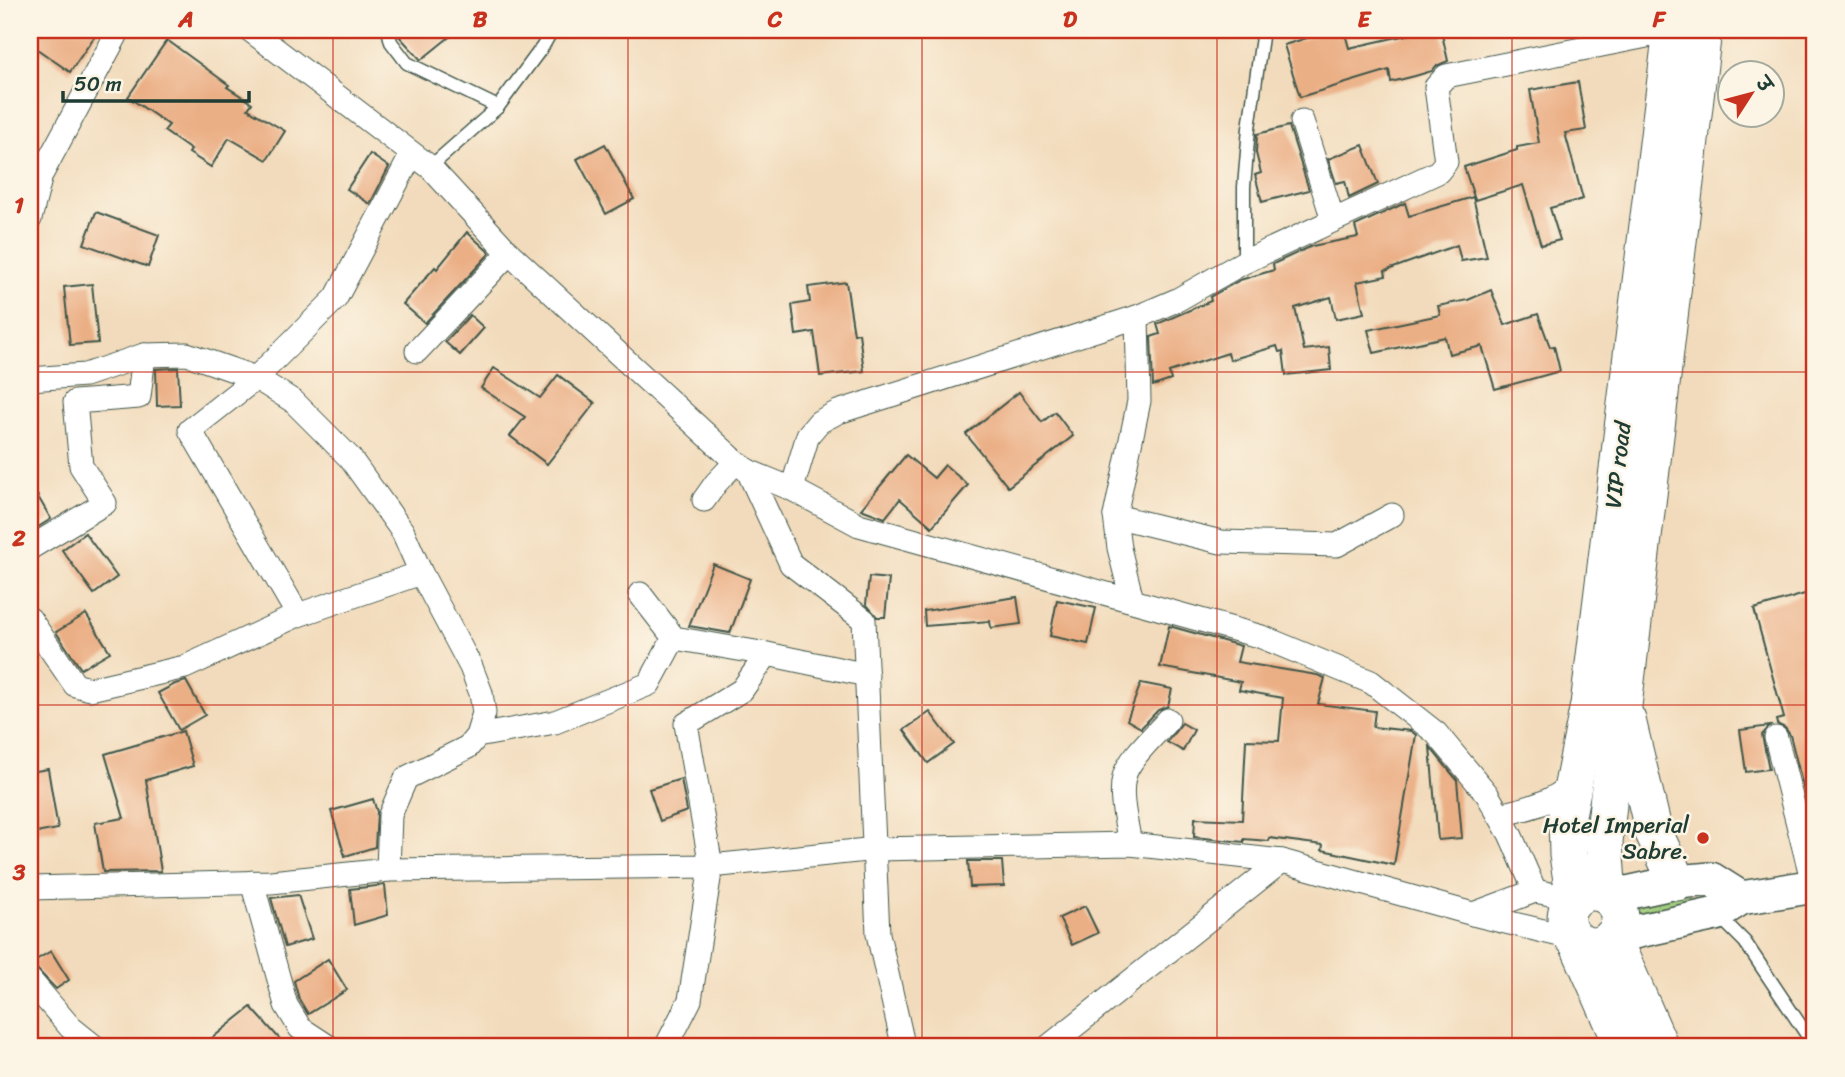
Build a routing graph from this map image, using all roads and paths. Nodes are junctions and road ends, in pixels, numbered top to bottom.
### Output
1 (119, 30) edge
2 (250, 30) edge
3 (388, 30) edge
4 (552, 30) edge
5 (1263, 30) edge
6 (1682, 30) edge
7 (498, 107) junction
8 (1303, 121) dead end
9 (421, 161) junction
10 (30, 219) edge
11 (1333, 220) junction
12 (509, 253) junction
13 (1244, 262) junction
14 (1137, 317) junction
15 (417, 351) dead end
16 (144, 355) junction
17 (256, 378) junction
18 (30, 379) edge
19 (742, 467) junction
20 (792, 489) junction
21 (704, 499) dead end
22 (1392, 515) dead end
23 (1115, 516) junction
24 (30, 548) edge
25 (421, 573) junction
26 (640, 594) dead end
27 (1132, 600) junction
28 (298, 615) junction
29 (30, 619) edge
30 (674, 638) junction
31 (767, 654) junction
32 (867, 675) junction
33 (1623, 706) junction
34 (1168, 720) dead end
35 (477, 736) junction
36 (1776, 738) dead end
37 (1574, 783) junction
38 (1499, 815) junction
39 (1130, 844) junction
40 (876, 849) junction
41 (1282, 861) junction
42 (711, 866) junction
43 (388, 870) junction
44 (252, 882) junction
45 (1677, 882) junction
46 (1815, 887) edge
47 (30, 888) edge
48 (1535, 891) junction
49 (1592, 898) junction
50 (1729, 906) junction
51 (1473, 914) junction
52 (1612, 937) junction
53 (1576, 939) junction
54 (30, 980) edge
55 (902, 1040) dead end
56 (95, 1047) edge
57 (329, 1047) edge
58 (666, 1047) edge
59 (1048, 1047) edge
60 (1624, 1047) edge
61 (1660, 1047) edge
62 (1815, 1047) edge

1 - 10 street
2 - 9 street
3 - 7 lane
4 - 7 lane
5 - 13 lane
6 - 11 street
6 - 33 main road, VIP road
6 - 37 main road, VIP road
7 - 9 lane
8 - 11 street
9 - 12 street
9 - 17 street
11 - 13 street
12 - 15 street
12 - 19 street
13 - 14 street
14 - 20 street
14 - 23 street
16 - 17 street
16 - 18 street
16 - 24 street
17 - 25 street
17 - 28 street
19 - 20 street
19 - 21 street
19 - 32 street
20 - 27 street
22 - 23 street
23 - 27 street
25 - 28 street
25 - 35 street
26 - 30 street
27 - 38 street
28 - 29 street
30 - 31 street
30 - 35 street
31 - 32 street
31 - 42 street
32 - 40 street
33 - 45 main road
33 - 49 main road, VIP road
34 - 39 street
35 - 43 street
36 - 46 street
37 - 38 street
37 - 49 main road, VIP road
38 - 48 street
39 - 40 street
39 - 41 street
40 - 42 street
40 - 55 street
41 - 51 street
41 - 59 street
42 - 43 street
42 - 58 street
43 - 44 street
44 - 47 street
44 - 57 street
45 - 49 street
45 - 50 street
46 - 50 street
48 - 49 street
48 - 51 street
49 - 52 main road
49 - 53 main road
50 - 52 street
50 - 62 lane
51 - 53 street
52 - 53 main road
52 - 61 main road
53 - 60 main road
54 - 56 street

